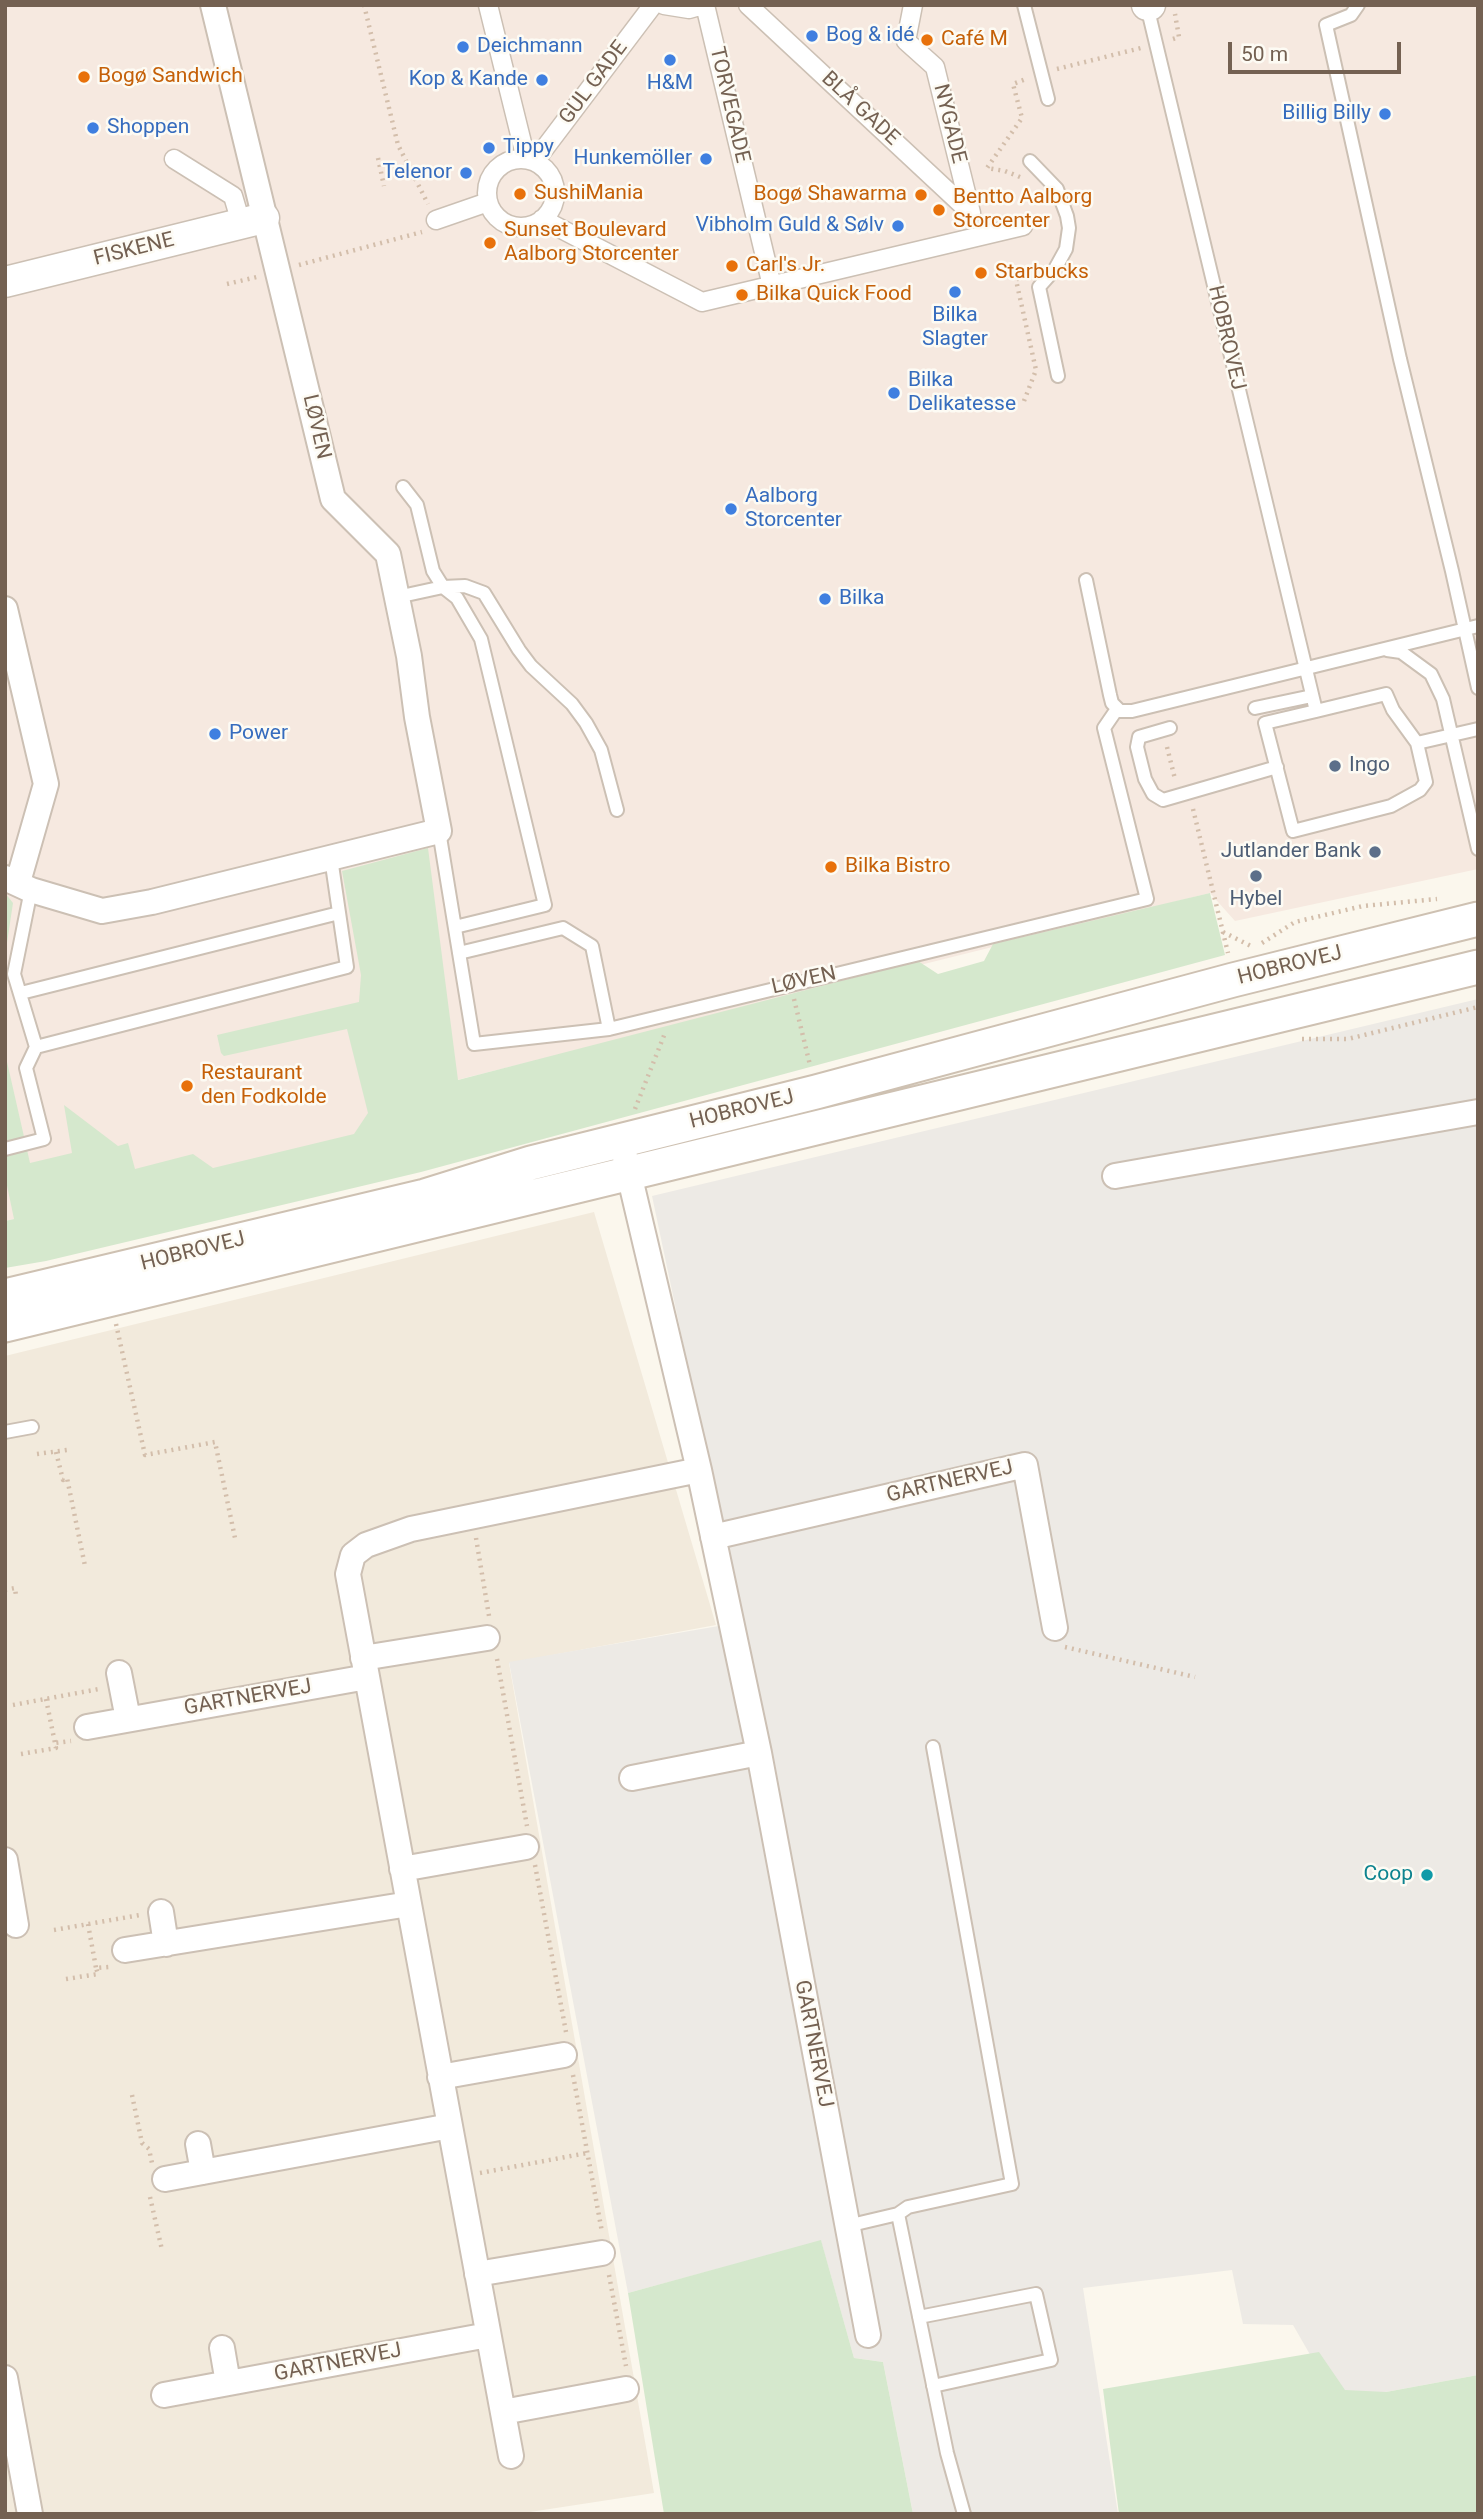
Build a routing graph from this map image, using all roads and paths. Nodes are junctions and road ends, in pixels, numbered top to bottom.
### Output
1 (213, 5) edge
2 (364, 5) edge
3 (488, 5) edge
4 (653, 5) edge
5 (664, 5) edge
6 (704, 5) edge
7 (748, 5) edge
8 (913, 5) edge
9 (1024, 5) edge
10 (1155, 5) edge
11 (1358, 5) edge
12 (1179, 37) dead end
13 (1048, 99) dead end
14 (378, 158) dead end
15 (174, 159) dead end
16 (530, 160) junction
17 (1030, 161) dead end
18 (384, 186) dead end
19 (488, 202) junction
20 (971, 213) joint
21 (542, 219) junction
22 (436, 220) junction
23 (252, 221) junction
24 (1023, 226) dead end
25 (283, 270) junction
26 (5, 282) edge
27 (227, 284) dead end
28 (772, 286) junction
29 (1058, 376) dead end
30 (403, 487) dead end
31 (1086, 580) dead end
32 (443, 587) junction
33 (397, 597) junction
34 (5, 609) edge
35 (1478, 626) edge
36 (1464, 630) junction
37 (1383, 649) junction
38 (1306, 669) junction
39 (1478, 688) edge
40 (1312, 696) junction
41 (1255, 708) dead end
42 (1117, 709) junction
43 (1316, 710) junction
44 (1170, 728) dead end
45 (1478, 729) edge
46 (1452, 735) junction
47 (1417, 743) junction
48 (1277, 767) junction
49 (617, 810) dead end
50 (439, 831) junction
51 (1478, 849) edge
52 (331, 858) junction
53 (1206, 864) dead end
54 (18, 884) edge
55 (339, 913) junction
56 (1478, 919) edge
57 (455, 927) junction
58 (1222, 932) junction
59 (1255, 948) dead end
60 (459, 953) junction
61 (1478, 968) edge
62 (1233, 980) junction
63 (791, 984) junction
64 (21, 993) junction
65 (1478, 1007) edge
66 (673, 1012) junction
67 (609, 1029) junction
68 (1294, 1037) dead end
69 (36, 1047) junction
70 (816, 1092) junction
71 (1478, 1112) edge
72 (621, 1140) junction
73 (5, 1149) edge
74 (629, 1174) junction
75 (1115, 1176) dead end
76 (5, 1296) edge
77 (111, 1299) junction
78 (5, 1325) edge
79 (32, 1427) dead end
80 (5, 1432) edge
81 (67, 1450) dead end
82 (56, 1452) junction
83 (37, 1454) dead end
84 (699, 1470) junction
85 (472, 1516) junction
86 (713, 1537) junction
87 (235, 1538) dead end
88 (85, 1566) dead end
89 (5, 1590) edge
90 (16, 1596) dead end
91 (1055, 1628) joint
92 (491, 1637) junction
93 (365, 1668) junction
94 (119, 1673) joint
95 (1195, 1677) dead end
96 (46, 1699) junction
97 (13, 1705) dead end
98 (128, 1720) junction
99 (87, 1727) joint
100 (55, 1743) junction
101 (933, 1747) dead end
102 (758, 1753) junction
103 (21, 1754) dead end
104 (632, 1779) dead end
105 (529, 1846) junction
106 (5, 1860) edge
107 (402, 1869) junction
108 (409, 1903) junction
109 (152, 1913) joint
110 (88, 1924) junction
111 (16, 1926) dead end
112 (54, 1930) dead end
113 (166, 1944) junction
114 (125, 1950) joint
115 (96, 1968) junction
116 (66, 1979) dead end
117 (568, 2054) junction
118 (440, 2077) junction
119 (450, 2126) junction
120 (198, 2144) dead end
121 (587, 2153) junction
122 (203, 2172) junction
123 (459, 2177) junction
124 (165, 2179) dead end
125 (898, 2214) junction
126 (847, 2226) junction
127 (604, 2254) junction
128 (477, 2274) junction
129 (919, 2317) junction
130 (488, 2335) junction
131 (868, 2335) dead end
132 (222, 2348) dead end
133 (5, 2378) edge
134 (228, 2383) junction
135 (933, 2386) junction
136 (626, 2389) joint
137 (164, 2395) dead end
138 (503, 2413) junction
139 (511, 2456) dead end
140 (30, 2514) edge
141 (964, 2514) edge

1 - 23 street, LØVEN
2 - 22 path
3 - 16 street
4 - 16 street, GUL GADE
5 - 6 street
6 - 28 street, TORVEGADE
7 - 20 street, BLÅ GADE
8 - 20 street, NYGADE
9 - 13 lane
10 - 12 path
10 - 38 lane, HOBROVEJ
11 - 36 lane
14 - 18 path
15 - 23 street
16 - 19 street
16 - 21 street
17 - 29 lane
19 - 21 street
19 - 22 street
21 - 28 street
22 - 25 path
23 - 25 street, LØVEN
23 - 26 street, FISKENE
24 - 28 street
25 - 27 path
25 - 33 street, LØVEN
30 - 32 lane
31 - 42 lane
32 - 33 lane
32 - 49 lane
32 - 57 lane
33 - 50 street, LØVEN
34 - 54 street
35 - 36 lane
36 - 37 lane
36 - 39 lane
37 - 38 lane
37 - 46 lane
38 - 40 lane, HOBROVEJ
38 - 42 lane
40 - 41 lane
40 - 43 lane, HOBROVEJ
42 - 63 lane, LØVEN
43 - 47 lane
43 - 48 lane
44 - 48 lane
45 - 46 lane
46 - 47 lane
46 - 51 lane
47 - 48 lane
50 - 52 street
50 - 57 lane, LØVEN
52 - 54 street
52 - 55 lane
53 - 58 path
54 - 64 lane
55 - 64 lane
55 - 69 lane
56 - 62 main road, HOBROVEJ
57 - 60 lane, LØVEN
58 - 59 path
58 - 62 path
60 - 67 lane
60 - 67 lane, LØVEN
61 - 74 main road, HOBROVEJ
62 - 70 main road, HOBROVEJ
63 - 66 lane, LØVEN
63 - 70 path
64 - 69 lane
65 - 68 path
66 - 67 lane, LØVEN
66 - 72 path
69 - 73 lane
70 - 72 main road, HOBROVEJ
71 - 75 street
72 - 74 street, GARTNERVEJ
72 - 76 main road, HOBROVEJ
74 - 77 main road, HOBROVEJ
74 - 84 street, GARTNERVEJ
77 - 78 main road, HOBROVEJ
77 - 87 path
79 - 80 lane
81 - 82 path
82 - 83 path
82 - 88 path
84 - 85 street
84 - 86 street, GARTNERVEJ
85 - 92 path
85 - 93 street
86 - 91 street, GARTNERVEJ
86 - 102 street, GARTNERVEJ
89 - 90 path
91 - 95 path
92 - 93 street, GARTNERVEJ
92 - 105 path
93 - 98 street, GARTNERVEJ
93 - 107 street
94 - 96 path
94 - 98 street
96 - 97 path
96 - 100 path
98 - 99 street, GARTNERVEJ
99 - 100 path
100 - 103 path
101 - 125 lane
102 - 104 street
102 - 126 street, GARTNERVEJ
105 - 107 street
105 - 117 path
106 - 111 street
107 - 108 street
108 - 113 street
108 - 118 street
109 - 110 path
109 - 113 street
110 - 112 path
110 - 115 path
113 - 114 street
114 - 115 path
115 - 116 path
117 - 118 street
117 - 121 path
118 - 119 street
119 - 122 street
119 - 123 street
120 - 122 street
121 - 123 path
121 - 127 path
122 - 124 street
123 - 128 street
125 - 126 lane
125 - 129 lane
126 - 131 street, GARTNERVEJ
127 - 128 street
127 - 136 path
128 - 130 street
129 - 135 lane
129 - 135 lane
130 - 134 street, GARTNERVEJ
130 - 138 street
132 - 134 street
133 - 140 street
134 - 137 street, GARTNERVEJ
135 - 141 lane
136 - 138 street
138 - 139 street

